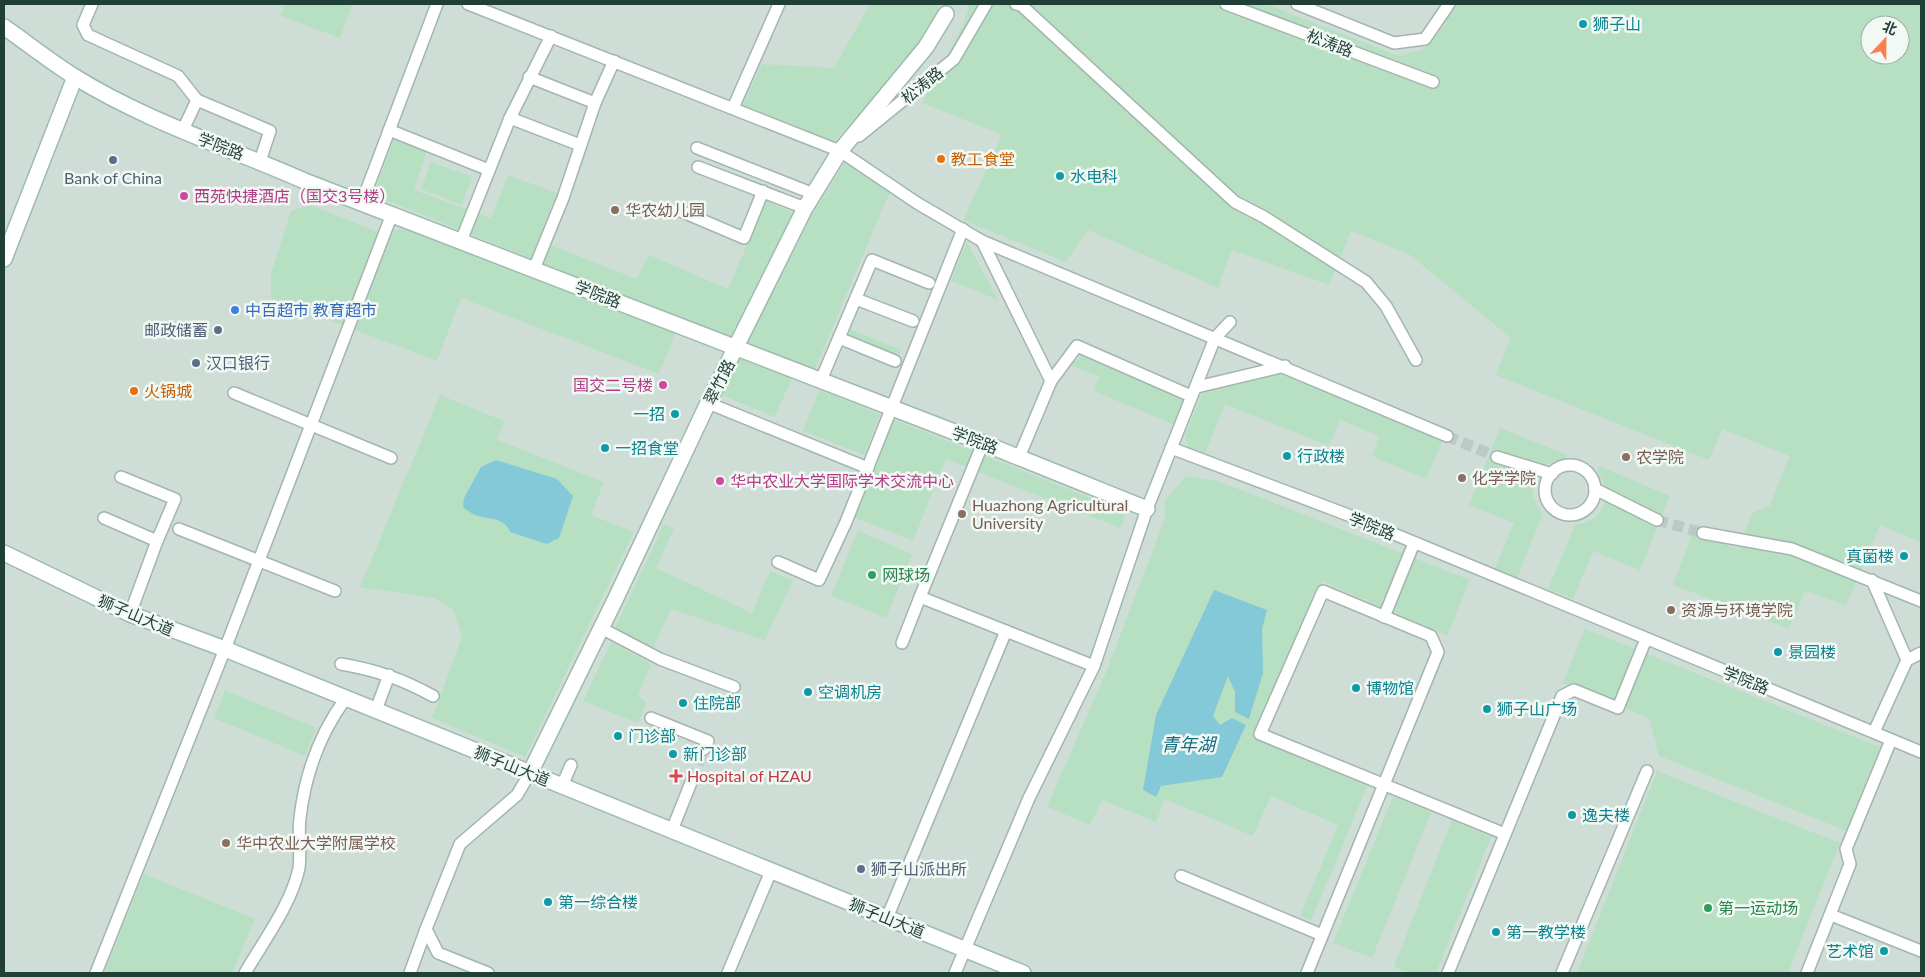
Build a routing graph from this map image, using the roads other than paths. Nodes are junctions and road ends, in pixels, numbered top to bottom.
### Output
1 (92, 4) edge
2 (437, 4) edge
3 (468, 4) edge
4 (779, 4) edge
5 (988, 4) edge
6 (1016, 4) edge
7 (1226, 4) edge
8 (1297, 4) edge
9 (1444, 5) edge
10 (946, 14) dead end
11 (4, 27) edge
12 (550, 36) junction
13 (614, 61) junction
14 (75, 77) junction
15 (529, 77) junction
16 (1434, 82) dead end
17 (196, 100) junction
18 (595, 103) junction
19 (733, 108) junction
20 (510, 118) junction
21 (389, 130) junction
22 (182, 132) junction
23 (580, 145) junction
24 (696, 148) dead end
25 (840, 151) junction
26 (260, 161) junction
27 (698, 167) dead end
28 (489, 170) junction
29 (763, 191) junction
30 (814, 194) junction
31 (362, 202) junction
32 (805, 208) junction
33 (678, 210) dead end
34 (392, 214) junction
35 (963, 229) junction
36 (461, 241) junction
37 (982, 241) junction
38 (4, 259) edge
39 (534, 269) junction
40 (929, 283) dead end
41 (856, 299) junction
42 (912, 321) dead end
43 (1230, 322) dead end
44 (839, 338) junction
45 (1215, 338) junction
46 (736, 348) junction
47 (1416, 360) dead end
48 (895, 361) dead end
49 (1285, 366) junction
50 (821, 380) junction
51 (1051, 381) junction
52 (1194, 392) junction
53 (234, 393) dead end
54 (708, 403) junction
55 (891, 408) junction
56 (310, 425) junction
57 (1447, 436) tunnel mouth
58 (983, 443) junction
59 (1171, 448) junction
60 (1019, 457) junction
61 (1497, 457) tunnel mouth
62 (390, 458) dead end
63 (868, 468) junction
64 (1552, 474) junction
65 (121, 476) dead end
66 (1595, 489) junction
67 (1147, 509) junction
68 (104, 518) dead end
69 (1657, 520) tunnel mouth
70 (179, 529) dead end
71 (1703, 533) tunnel mouth
72 (157, 541) junction
73 (1414, 543) junction
74 (4, 554) edge
75 (257, 561) junction
76 (778, 562) dead end
77 (1872, 580) junction
78 (335, 591) dead end
79 (920, 597) junction
80 (1921, 601) edge
81 (130, 614) junction
82 (1384, 616) junction
83 (601, 628) junction
84 (1006, 631) junction
85 (1646, 639) junction
86 (902, 643) dead end
87 (225, 649) junction
88 (1921, 653) edge
89 (1907, 660) junction
90 (342, 664) dead end
91 (1094, 666) junction
92 (388, 675) junction
93 (734, 687) dead end
94 (433, 696) dead end
95 (346, 698) junction
96 (376, 710) junction
97 (651, 718) dead end
98 (1874, 732) junction
99 (1891, 740) junction
100 (704, 749) dead end
101 (1921, 752) edge
102 (570, 764) dead end
103 (1646, 771) dead end
104 (530, 773) junction
105 (692, 780) tunnel mouth
106 (1383, 784) junction
107 (562, 786) junction
108 (672, 830) junction
109 (1505, 834) junction
110 (771, 871) junction
111 (1181, 876) dead end
112 (1830, 915) junction
113 (887, 918) junction
114 (426, 929) junction
115 (1322, 936) junction
116 (965, 950) junction
117 (1921, 951) edge
118 (96, 973) edge
119 (245, 973) edge
120 (410, 973) edge
121 (488, 973) edge
122 (728, 973) edge
123 (956, 973) edge
124 (1023, 973) edge
125 (1307, 973) edge
126 (1448, 973) edge
127 (1562, 973) edge
128 (1807, 973) edge

1 - 17 street
2 - 21 street
3 - 12 street
4 - 19 street
5 - 25 street, 松涛路
6 - 47 street
7 - 16 street, 松涛路
8 - 9 street
10 - 25 street, 翠竹路
11 - 14 street, 学院路
12 - 13 street
12 - 15 street
13 - 18 street
13 - 19 street
14 - 22 street, 学院路
14 - 38 street
15 - 18 street
15 - 20 street
17 - 22 street
17 - 26 street
18 - 23 street
19 - 25 street
20 - 23 street
20 - 28 street
21 - 28 street
21 - 31 street
22 - 26 street, 学院路
23 - 39 street
24 - 30 street
25 - 30 street, 翠竹路
25 - 35 street
26 - 31 street, 学院路
27 - 29 street
28 - 36 street
29 - 32 street
29 - 33 street
30 - 32 street, 翠竹路
31 - 34 street, 学院路
32 - 46 street, 翠竹路
34 - 36 street, 学院路
34 - 56 street
35 - 37 street
35 - 55 street
36 - 39 street, 学院路
37 - 45 street
37 - 51 street
39 - 46 street, 学院路
40 - 41 street
41 - 42 street
41 - 44 street
43 - 45 street
44 - 48 street
44 - 50 street
45 - 49 street
45 - 52 street
46 - 50 street, 学院路
46 - 54 street, 翠竹路
49 - 52 street
49 - 57 street
50 - 55 street, 学院路
51 - 52 street
51 - 60 street
52 - 59 street
53 - 56 street
54 - 63 street
54 - 83 street, 翠竹路
55 - 58 street, 学院路
55 - 63 street
56 - 62 street
56 - 75 street
58 - 60 street, 学院路
58 - 79 street
59 - 67 street
59 - 73 street, 学院路
60 - 67 street, 学院路
61 - 64 street
63 - 76 street
64 - 66 street
64 - 66 street
65 - 72 street
66 - 69 street
67 - 91 street
68 - 72 street
70 - 75 street
71 - 77 street
72 - 81 street
73 - 82 street
73 - 85 street, 学院路
74 - 81 street, 狮子山大道
75 - 78 street
75 - 87 street
77 - 80 street
77 - 89 street
79 - 84 street
79 - 86 street
81 - 87 street, 狮子山大道
82 - 106 street
82 - 106 street
83 - 93 street
83 - 104 street, 翠竹路
84 - 91 street
84 - 113 street
85 - 98 street, 学院路
85 - 109 street
87 - 95 street, 狮子山大道
87 - 118 street
88 - 89 street
89 - 98 street
90 - 92 street
91 - 116 street
92 - 94 street
92 - 96 street
95 - 96 street, 狮子山大道
95 - 119 street
96 - 104 street, 狮子山大道
97 - 100 street
98 - 99 street, 学院路
99 - 101 street, 学院路
99 - 112 street
102 - 107 street
103 - 127 street
104 - 107 street, 狮子山大道
104 - 114 street
105 - 108 street
106 - 109 street
106 - 115 street
107 - 108 street, 狮子山大道
108 - 110 street, 狮子山大道
109 - 126 street
110 - 113 street, 狮子山大道
110 - 122 street
111 - 115 street
112 - 117 street
112 - 128 street
113 - 116 street, 狮子山大道
114 - 120 street
114 - 121 street
115 - 125 street
116 - 123 street
116 - 124 street, 狮子山大道

